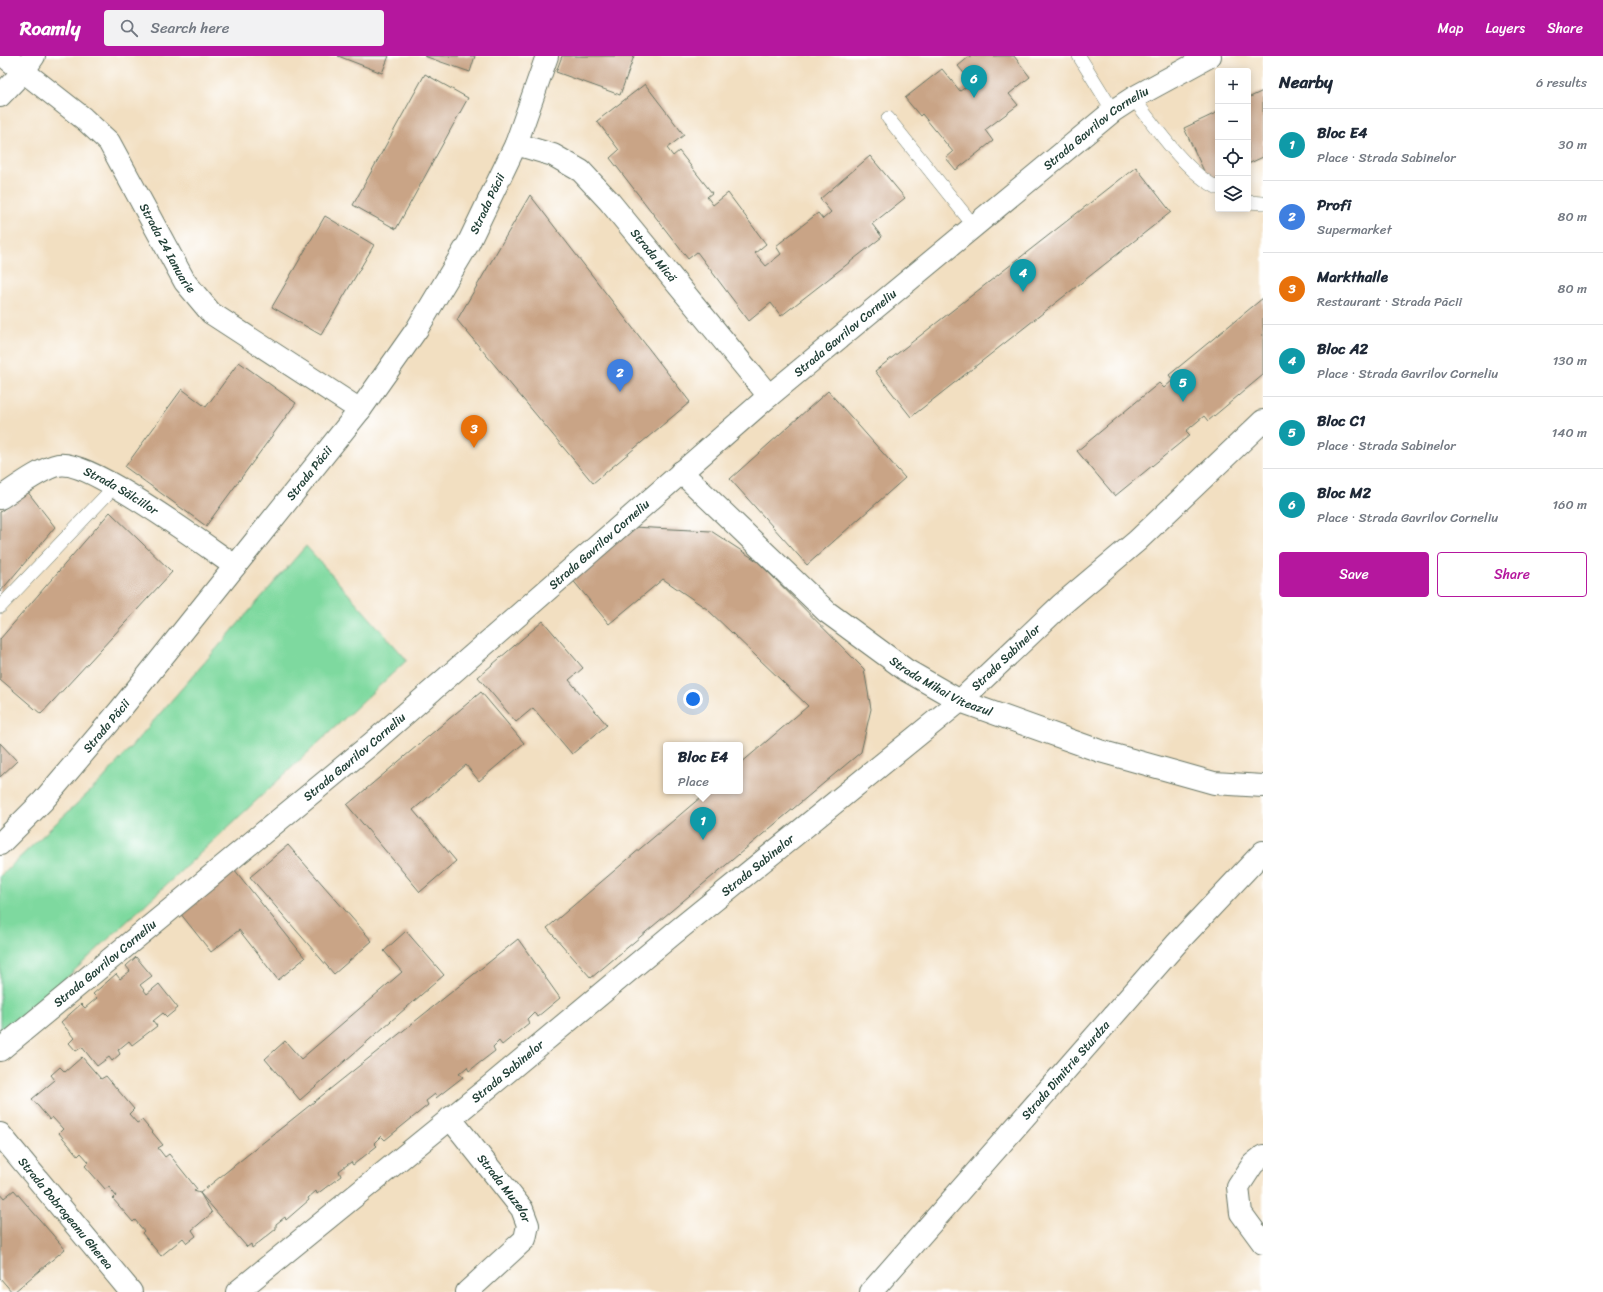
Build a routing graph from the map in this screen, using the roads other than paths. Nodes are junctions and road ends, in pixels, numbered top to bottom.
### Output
1 (4, 56) edge
2 (547, 56) edge
3 (1078, 56) edge
4 (1210, 56) edge
5 (29, 64) edge
6 (0, 96) edge
7 (1132, 98) junction
8 (1113, 112) junction
9 (888, 118) dead end
10 (516, 144) junction
11 (1215, 187) edge
12 (1251, 202) edge
13 (1263, 203) edge
14 (974, 226) junction
15 (769, 396) junction
16 (360, 410) junction
17 (1263, 421) edge
18 (681, 472) junction
19 (115, 486) junction
20 (0, 498) edge
21 (235, 566) junction
22 (0, 607) edge
23 (960, 701) junction
24 (1263, 786) edge
25 (0, 844) edge
26 (1263, 852) edge
27 (0, 1050) edge
28 (450, 1118) junction
29 (0, 1134) edge
30 (1263, 1156) edge
31 (1263, 1243) edge
32 (132, 1292) edge
33 (237, 1292) edge
34 (467, 1292) edge
35 (871, 1292) edge

1 - 5 street, Strada 24 Ianuarie
2 - 10 street, Strada Păcii
3 - 8 lane
4 - 7 street, Strada Gavrilov Corneliu
5 - 6 street
5 - 16 street, Strada 24 Ianuarie
7 - 8 street, Strada Gavrilov Corneliu
7 - 11 lane
8 - 14 street, Strada Gavrilov Corneliu
9 - 14 lane
10 - 15 street, Strada Mică
10 - 16 street, Strada Păcii
12 - 13 lane
14 - 15 street, Strada Gavrilov Corneliu
15 - 18 street, Strada Gavrilov Corneliu
16 - 21 street, Strada Păcii
17 - 23 street, Strada Sabinelor
18 - 23 street, Strada Mihai Viteazul
18 - 27 street, Strada Gavrilov Corneliu
19 - 20 street, Strada Sălciilor
19 - 21 street, Strada Sălciilor
19 - 22 lane
21 - 25 street, Strada Păcii
23 - 24 street, Strada Mihai Viteazul
23 - 28 street, Strada Sabinelor
26 - 35 street, Strada Dimitrie Sturdza
28 - 33 street, Strada Sabinelor
28 - 34 street, Strada Muzelor
29 - 32 street, Strada Dobrogeanu Gherea
30 - 31 street

